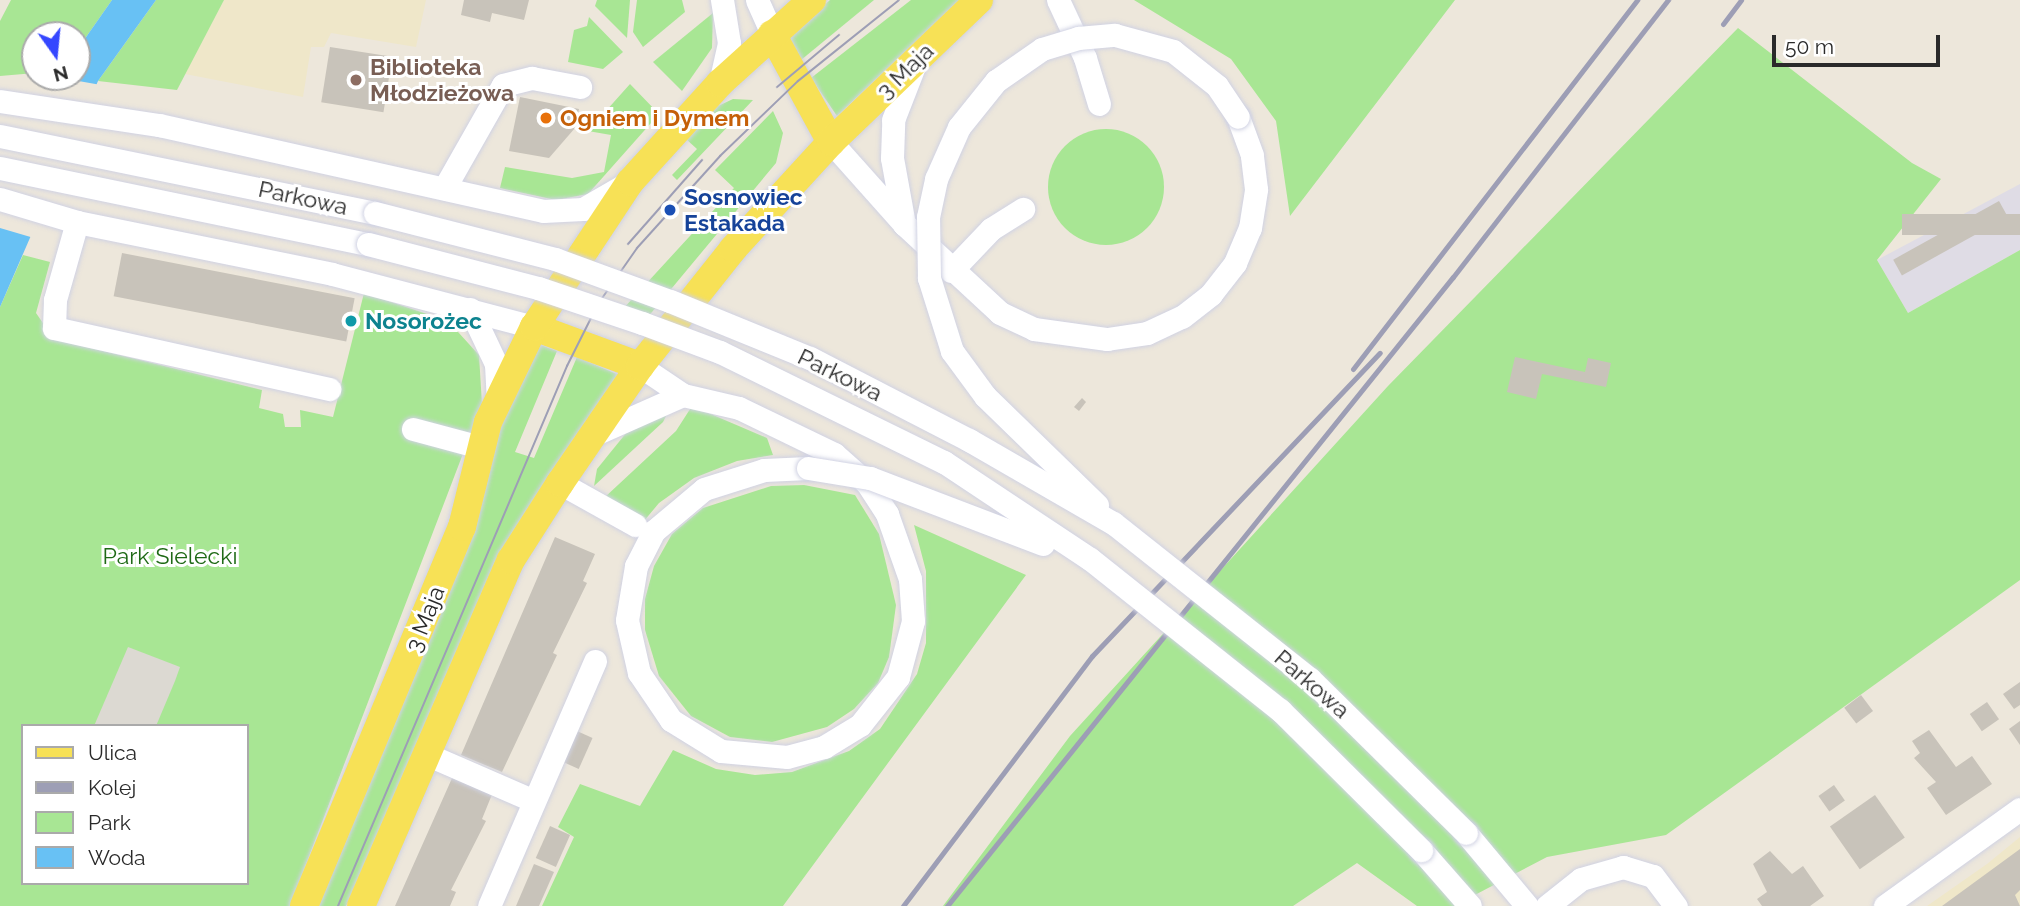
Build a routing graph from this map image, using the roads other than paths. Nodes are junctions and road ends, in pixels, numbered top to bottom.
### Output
1 (722, 0) edge
2 (757, 0) edge
3 (812, 0) edge
4 (979, 0) edge
5 (1058, 0) edge
6 (772, 34) junction
7 (916, 61) junction
8 (720, 83) junction
9 (580, 87) dead end
10 (0, 101) edge
11 (1099, 104) dead end
12 (0, 136) edge
13 (831, 142) junction
14 (0, 168) edge
15 (629, 182) junction
16 (445, 187) junction
17 (0, 199) edge
18 (1023, 209) dead end
19 (77, 222) junction
20 (904, 224) junction
21 (951, 271) junction
22 (470, 309) junction
23 (534, 327) junction
24 (640, 366) junction
25 (329, 389) dead end
26 (683, 395) junction
27 (498, 398) junction
28 (413, 429) dead end
29 (595, 434) junction
30 (480, 447) junction
31 (560, 482) junction
32 (1113, 523) junction
33 (635, 524) dead end
34 (1090, 559) junction
35 (595, 660) dead end
36 (426, 754) junction
37 (532, 800) junction
38 (2020, 809) edge
39 (304, 906) edge
40 (361, 906) edge
41 (489, 906) edge
42 (1470, 906) edge
43 (1527, 906) edge
44 (1547, 906) edge
45 (1676, 906) edge
46 (1885, 906) edge

1 - 8 street
2 - 6 street
3 - 6 main road
4 - 7 main road, 3 Maja
5 - 11 street
6 - 8 main road, 3 Maja
6 - 13 main road
7 - 13 main road, 3 Maja
7 - 20 street
8 - 15 main road, 3 Maja
9 - 16 street
10 - 16 street
12 - 32 street, Parkowa, bridge
13 - 20 street
13 - 24 main road, 3 Maja
14 - 34 street, Parkowa, bridge
15 - 16 street
15 - 23 main road, 3 Maja
17 - 19 street
18 - 21 street
19 - 22 street
19 - 25 street
20 - 21 street
21 - 32 street, bridge
22 - 23 street
22 - 27 street
23 - 24 main road
23 - 27 main road, 3 Maja
24 - 26 street
24 - 29 main road
26 - 29 street
26 - 34 street, bridge
27 - 30 main road, 3 Maja
28 - 30 street
29 - 31 main road
30 - 39 main road, 3 Maja
31 - 33 street
31 - 36 main road
32 - 43 street, Parkowa, bridge
34 - 42 street, Parkowa, bridge
35 - 37 street
36 - 37 street
36 - 40 main road
37 - 41 street
38 - 46 street
44 - 45 street

